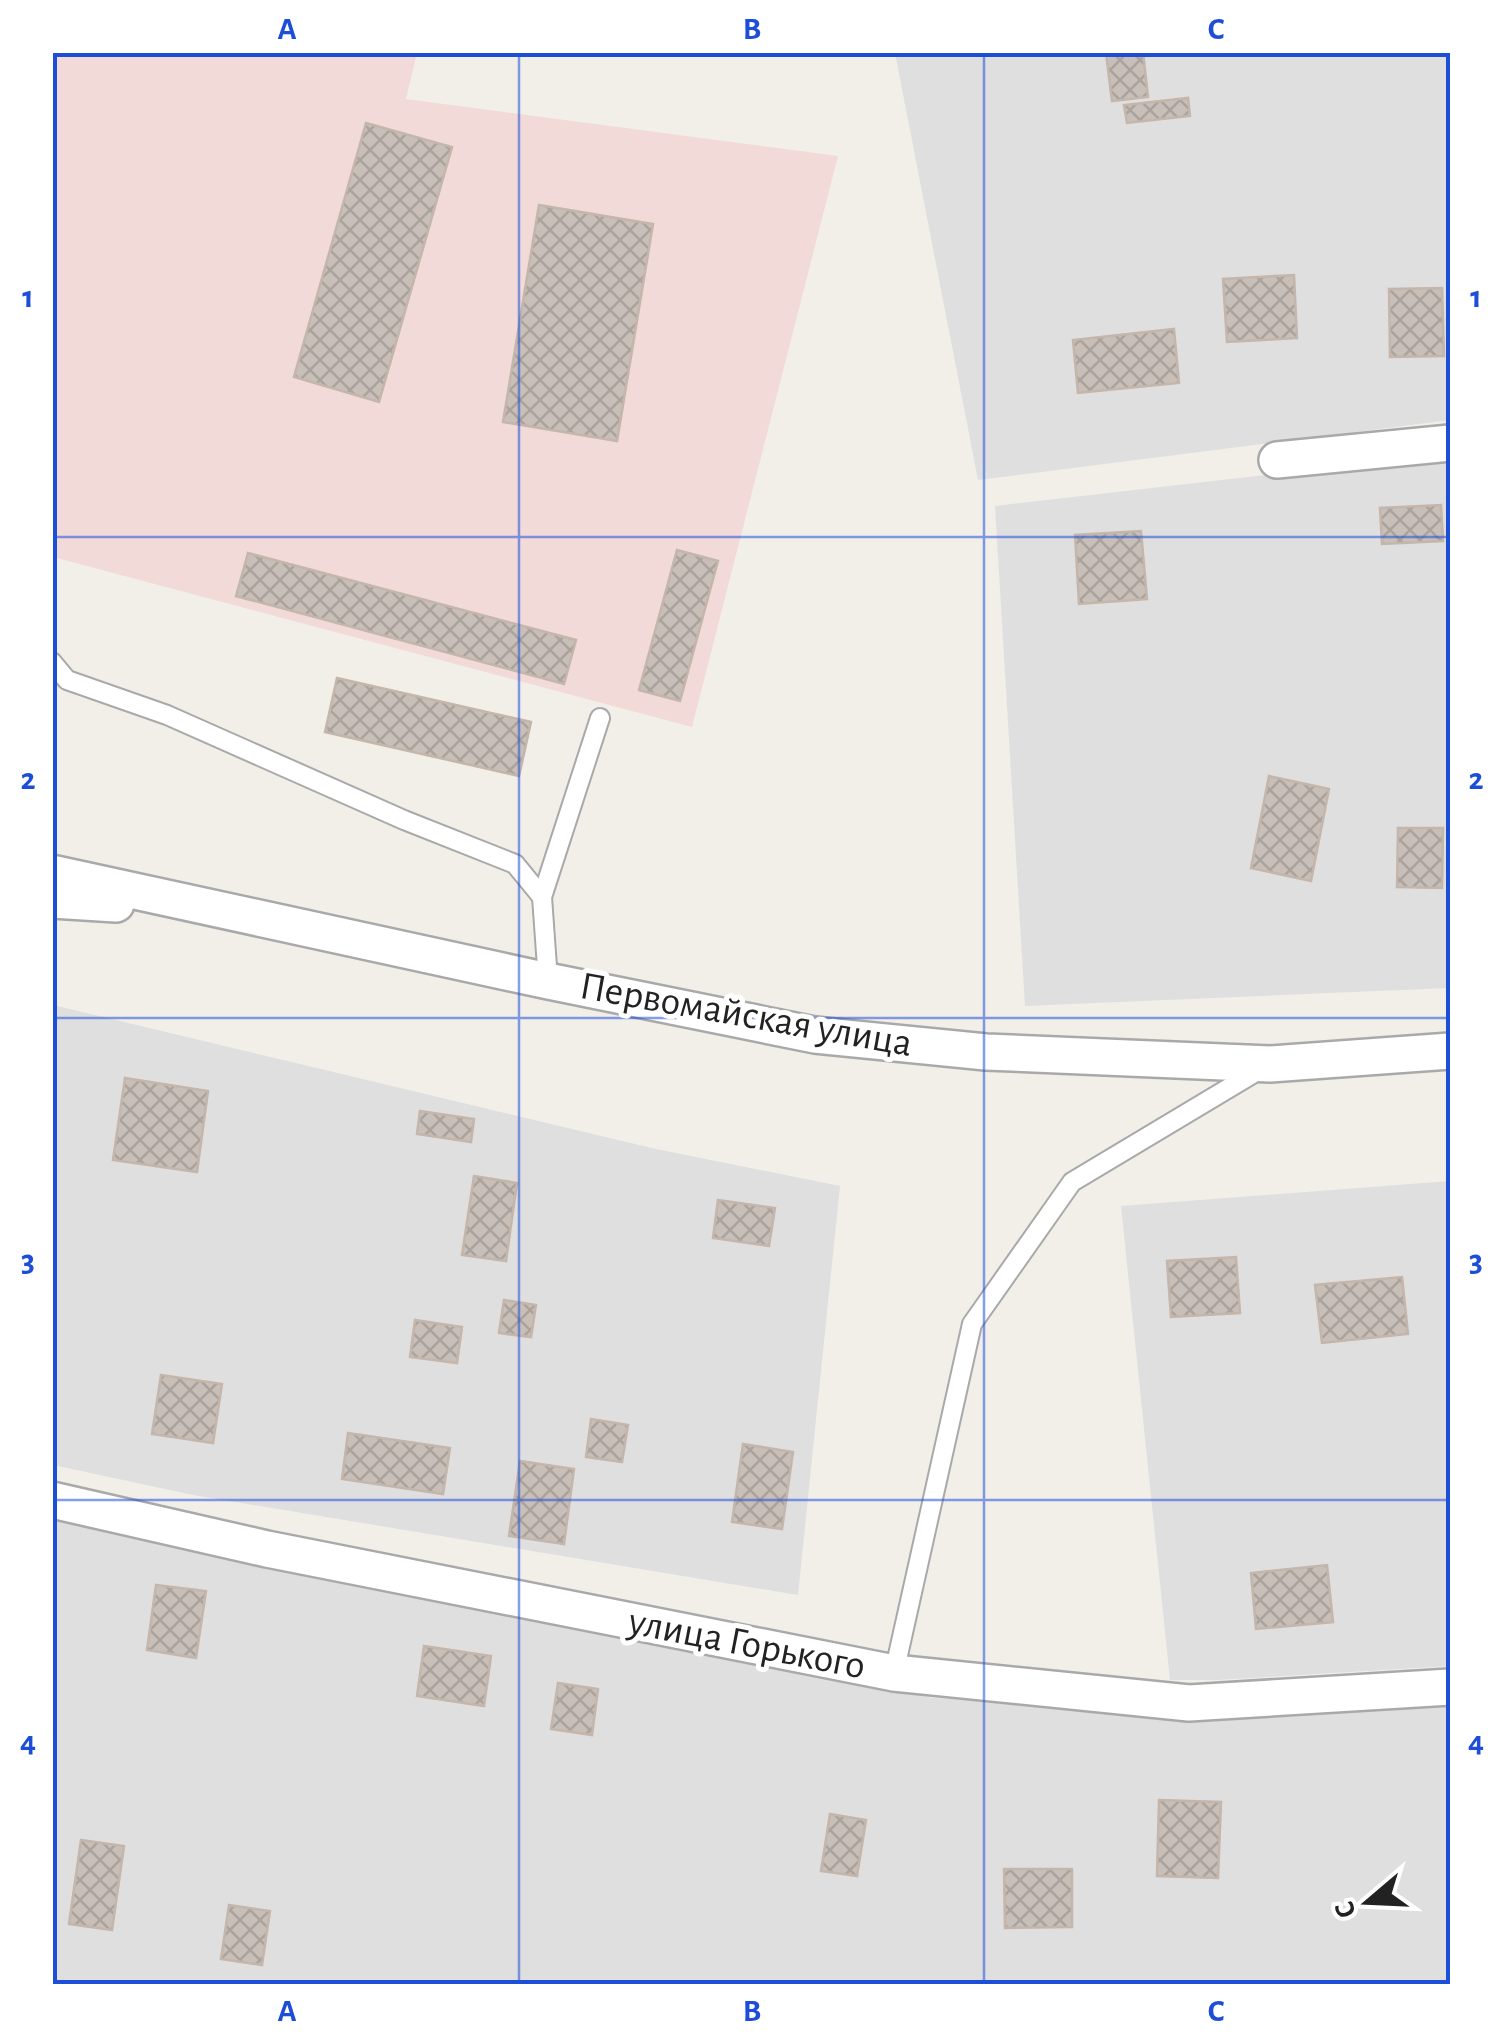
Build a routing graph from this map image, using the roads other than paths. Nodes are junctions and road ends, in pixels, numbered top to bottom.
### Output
1 (1450, 443) edge
2 (1278, 460) dead end
3 (52, 662) edge
4 (60, 680) edge
5 (600, 718) dead end
6 (52, 872) edge
7 (542, 896) junction
8 (52, 900) edge
9 (230, 910) junction
10 (548, 981) junction
11 (1450, 1050) edge
12 (1270, 1064) junction
13 (52, 1500) edge
14 (894, 1673) junction
15 (1450, 1687) edge

1 - 2 street
3 - 4 lane
4 - 7 lane
5 - 7 lane
6 - 9 street, Первомайская улица
7 - 10 lane
8 - 9 street
9 - 10 street, Первомайская улица
10 - 12 street, Первомайская улица
11 - 12 street, Первомайская улица
12 - 14 lane
13 - 14 street, улица Горького
14 - 15 street, улица Горького

